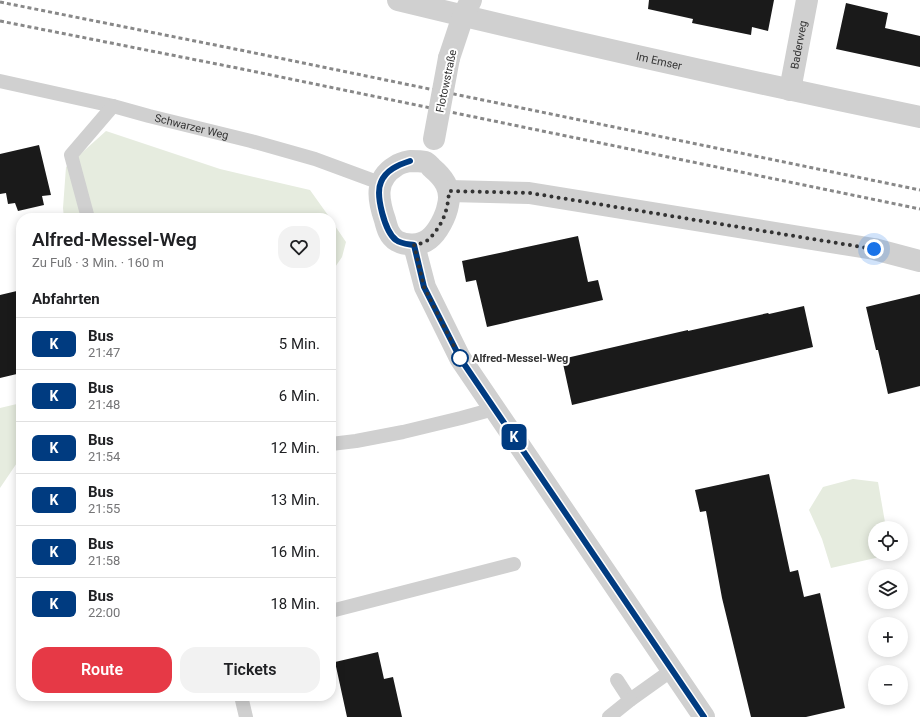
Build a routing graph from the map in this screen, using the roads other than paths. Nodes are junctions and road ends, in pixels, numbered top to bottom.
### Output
1 (398, 0) edge
2 (807, 0) edge
3 (467, 8) edge
4 (0, 81) edge
5 (790, 90) junction
6 (113, 106) junction
7 (920, 117) edge
8 (426, 162) junction
9 (380, 183) junction
10 (449, 191) junction
11 (87, 213) edge
12 (414, 245) junction
13 (920, 261) edge
14 (494, 409) junction
15 (336, 443) edge
16 (514, 564) dead end
17 (336, 610) edge
18 (672, 670) junction
19 (617, 680) dead end
20 (630, 700) junction
21 (242, 701) edge
22 (246, 717) edge
23 (609, 717) edge
24 (704, 717) edge

1 - 3 street, Im Emser
2 - 5 street, Baderweg
3 - 5 street, Im Emser
3 - 8 street, Flotowstraße, bridge
4 - 6 lane, Schwarzer Weg
5 - 7 street, Im Emser
6 - 9 lane, Schwarzer Weg
6 - 11 lane
8 - 9 street
8 - 10 street
9 - 12 street
10 - 12 street
10 - 13 street
12 - 14 street
14 - 15 lane
14 - 18 street
16 - 17 lane
18 - 20 lane
18 - 24 street
19 - 20 lane
20 - 23 lane
21 - 22 lane

